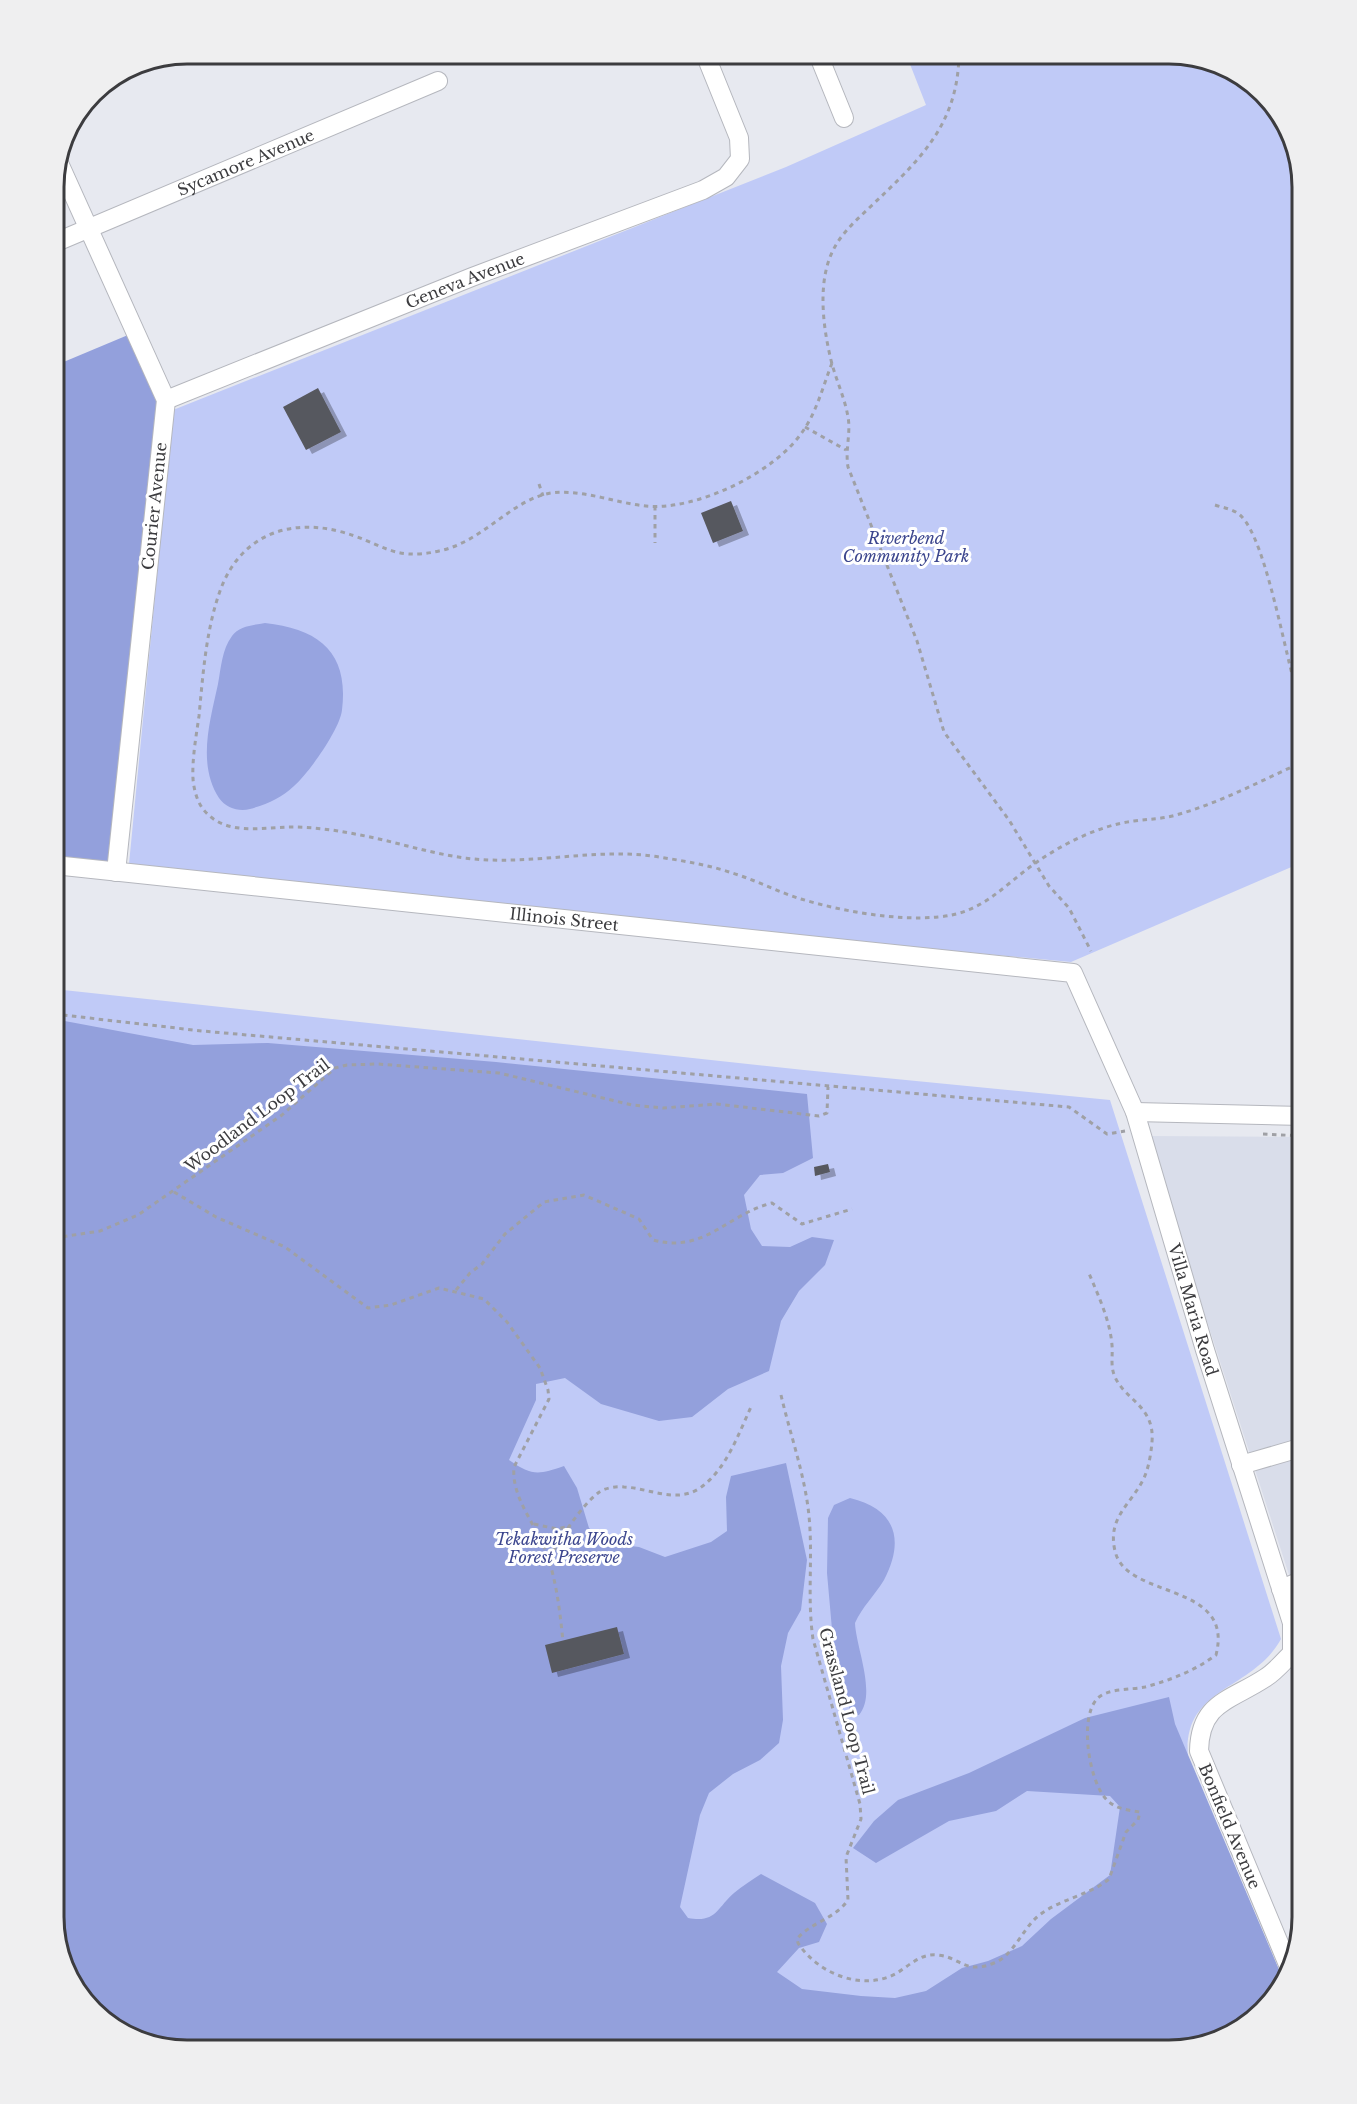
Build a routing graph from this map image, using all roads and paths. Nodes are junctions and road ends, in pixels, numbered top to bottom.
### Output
1 (709, 65) edge
2 (822, 65) edge
3 (958, 65) edge
4 (438, 81) dead end
5 (844, 118) dead end
6 (65, 178) edge
7 (87, 229) junction
8 (65, 238) edge
9 (832, 363) junction
10 (166, 400) junction
11 (805, 427) junction
12 (846, 450) junction
13 (538, 484) dead end
14 (543, 496) junction
15 (655, 506) junction
16 (1215, 506) dead end
17 (656, 543) dead end
18 (1292, 672) edge
19 (1292, 767) edge
20 (1035, 863) junction
21 (65, 867) edge
22 (116, 872) junction
23 (1091, 951) dead end
24 (1073, 972) joint
25 (65, 1015) edge
26 (828, 1088) junction
27 (1069, 1107) dead end
28 (1135, 1112) junction
29 (1292, 1116) edge
30 (174, 1192) junction
31 (852, 1209) dead end
32 (64, 1237) edge
33 (1088, 1271) dead end
34 (456, 1290) junction
35 (781, 1395) dead end
36 (751, 1407) dead end
37 (1292, 1450) edge
38 (1241, 1465) junction
39 (532, 1524) junction
40 (572, 1526) junction
41 (549, 1559) junction
42 (1292, 1584) edge
43 (1281, 1589) junction
44 (1292, 1623) edge
45 (563, 1641) dead end
46 (1292, 1660) edge
47 (1285, 1956) edge

1 - 10 street, Geneva Avenue
2 - 5 street
3 - 9 path
4 - 7 street, Sycamore Avenue
6 - 7 street
7 - 8 street, Sycamore Avenue
7 - 10 street
9 - 11 path
9 - 12 path
10 - 22 street, Courier Avenue
11 - 12 path
11 - 15 path
12 - 20 path
13 - 14 path
14 - 15 path
14 - 20 path
15 - 17 path
16 - 18 path
19 - 20 path
20 - 23 path
21 - 22 street, Illinois Street
22 - 24 street, Illinois Street
24 - 28 street, Villa Maria Road
25 - 26 path
26 - 27 path
26 - 30 path, Woodland Loop Trail
28 - 29 street
28 - 38 street, Villa Maria Road
30 - 32 path
30 - 34 path, Woodland Loop Trail
31 - 34 path
33 - 35 path, Grassland Loop Trail
34 - 39 path
36 - 40 path
37 - 38 street
38 - 43 street, Villa Maria Road
39 - 40 path
39 - 41 path
40 - 41 path
41 - 45 path
42 - 43 street
43 - 44 street, Villa Maria Road
46 - 47 street, Bonfield Avenue

